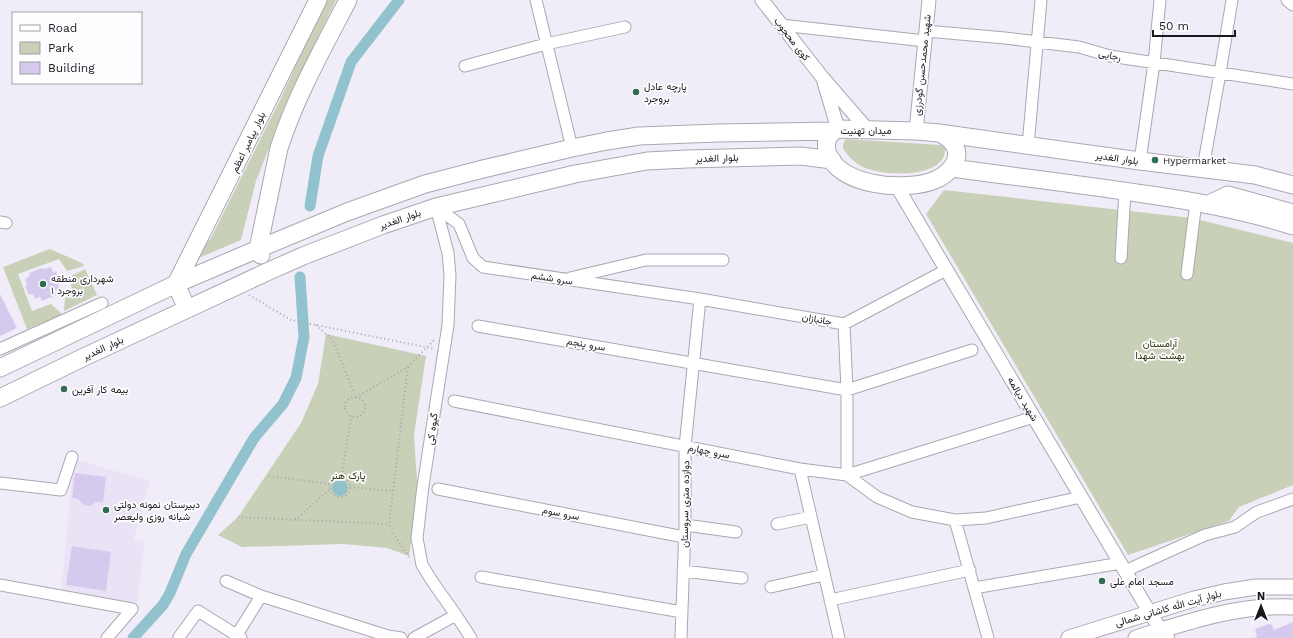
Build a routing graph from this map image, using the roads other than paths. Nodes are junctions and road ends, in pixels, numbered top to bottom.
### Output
1 (318, 0) edge
2 (348, 0) edge
3 (536, 0) edge
4 (762, 0) edge
5 (929, 0) edge
6 (1041, 0) edge
7 (1160, 0) edge
8 (1232, 0) edge
9 (1288, 0) edge
10 (1293, 4) edge
11 (781, 25) junction
12 (625, 27) dead end
13 (925, 36) junction
14 (1037, 42) junction
15 (546, 44) junction
16 (1154, 63) junction
17 (465, 66) dead end
18 (1220, 73) junction
19 (822, 77) junction
20 (1293, 84) edge
21 (867, 129) junction
22 (835, 130) junction
23 (916, 131) junction
24 (940, 133) junction
25 (1028, 146) junction
26 (572, 148) junction
27 (832, 160) junction
28 (1140, 161) junction
29 (952, 168) junction
30 (1209, 169) junction
31 (896, 185) junction
32 (1293, 185) edge
33 (1228, 190) junction
34 (1125, 191) junction
35 (1293, 202) edge
36 (1203, 203) junction
37 (436, 207) junction
38 (1293, 213) edge
39 (1293, 226) edge
40 (258, 249) junction
41 (1121, 258) dead end
42 (723, 260) dead end
43 (946, 270) junction
44 (268, 271) junction
45 (1187, 274) dead end
46 (564, 280) junction
47 (176, 284) junction
48 (700, 299) junction
49 (102, 303) dead end
50 (187, 309) junction
51 (844, 324) junction
52 (478, 326) dead end
53 (0, 349) edge
54 (972, 350) dead end
55 (694, 363) junction
56 (0, 368) edge
57 (847, 390) junction
58 (0, 398) edge
59 (454, 401) dead end
60 (1034, 417) junction
61 (685, 446) junction
62 (72, 457) dead end
63 (800, 469) junction
64 (847, 475) junction
65 (0, 485) edge
66 (438, 489) dead end
67 (1081, 497) junction
68 (1293, 499) edge
69 (811, 517) junction
70 (955, 520) junction
71 (777, 524) dead end
72 (685, 525) junction
73 (736, 532) dead end
74 (684, 537) junction
75 (1123, 567) junction
76 (970, 570) junction
77 (683, 571) junction
78 (824, 575) junction
79 (481, 577) dead end
80 (742, 578) dead end
81 (226, 581) dead end
82 (0, 584) edge
83 (771, 587) dead end
84 (1293, 587) edge
85 (974, 588) junction
86 (261, 596) junction
87 (830, 600) junction
88 (1293, 607) edge
89 (682, 612) junction
90 (1150, 612) junction
91 (456, 615) junction
92 (1164, 634) edge
93 (179, 637) edge
94 (237, 637) edge
95 (386, 637) edge
96 (107, 638) edge
97 (401, 638) edge
98 (414, 638) edge
99 (471, 638) edge
100 (681, 638) edge
101 (839, 638) edge
102 (988, 638) edge
103 (1069, 638) edge
104 (1136, 638) edge

1 - 47 main road, بلوار پیامبر اعظم
2 - 40 main road
3 - 15 street
4 - 11 street, کوی محجوب
5 - 13 street, شهید محمدحسن گودرزی
6 - 14 street
7 - 16 street
8 - 18 street
9 - 10 street
11 - 13 street, رجایی
11 - 19 street, کوی محجوب
12 - 15 street
13 - 14 street, رجایی
13 - 23 street, شهید محمدحسن گودرزی
14 - 16 street, رجایی
14 - 25 street
15 - 17 street
15 - 26 street
16 - 18 street, رجایی
16 - 28 street
18 - 20 street, رجایی
18 - 30 street
19 - 21 street, کوی محجوب
19 - 22 street
21 - 22 main road, میدان تهنیت
21 - 23 main road, میدان تهنیت
22 - 26 main road
22 - 27 main road, میدان تهنیت
23 - 24 main road, میدان تهنیت
24 - 25 main road, بلوار الغدیر
24 - 29 main road
25 - 28 main road, بلوار الغدیر
26 - 40 main road
27 - 31 main road
27 - 37 main road, بلوار الغدیر
28 - 30 main road, بلوار الغدیر
29 - 31 main road
29 - 34 main road
30 - 32 main road, بلوار الغدیر
30 - 33 main road
31 - 43 street, شهید دیالمه
33 - 35 main road
33 - 36 main road
33 - 38 main road
34 - 36 main road
34 - 41 street
36 - 39 main road
36 - 45 street
37 - 44 main road, بلوار الغدیر
37 - 46 street, سرو ششم
37 - 91 street, گیوه کی
40 - 44 main road
40 - 47 main road
42 - 46 street
43 - 51 street, جانبازان
43 - 60 street, شهید دیالمه
44 - 50 main road, بلوار الغدیر
46 - 48 street, سرو ششم
47 - 50 main road
47 - 56 main road
48 - 51 street, جانبازان
48 - 55 street, دوازده متری سروستان
49 - 53 street
50 - 58 main road, بلوار الغدیر
51 - 57 street
52 - 55 street, سرو پنجم
54 - 57 street
55 - 57 street, سرو پنجم
55 - 61 street, دوازده متری سروستان
57 - 64 street
59 - 61 street, سرو چهارم
60 - 64 street
60 - 67 street, شهید دیالمه
61 - 63 street, سرو چهارم
61 - 72 street, دوازده متری سروستان
62 - 65 street
63 - 64 street, سرو چهارم
63 - 69 street
64 - 70 street, سرو چهارم
66 - 74 street, سرو سوم
67 - 70 street, سرو چهارم
67 - 75 street, شهید دیالمه
68 - 75 street
69 - 71 street
69 - 78 street
70 - 76 street
72 - 73 street
72 - 74 street, دوازده متری سروستان
74 - 77 street, دوازده متری سروستان
75 - 85 street
75 - 90 street, شهید دیالمه
76 - 85 street
76 - 87 street
77 - 80 street
77 - 89 street, دوازده متری سروستان
78 - 83 street
78 - 87 street
79 - 89 street
81 - 86 street
82 - 96 street
84 - 90 main road, بلوار آیت الله کاشانی شمالی
85 - 102 street
86 - 94 street
86 - 95 street
87 - 101 street
88 - 92 main road, بلوار آیت الله کاشانی شمالی
89 - 100 street, دوازده متری سروستان
90 - 92 street, شهید دیالمه
90 - 103 main road, بلوار آیت الله کاشانی شمالی
91 - 98 street
91 - 99 street, گیوه کی
92 - 104 main road, بلوار آیت الله کاشانی شمالی
93 - 94 street
95 - 97 street

